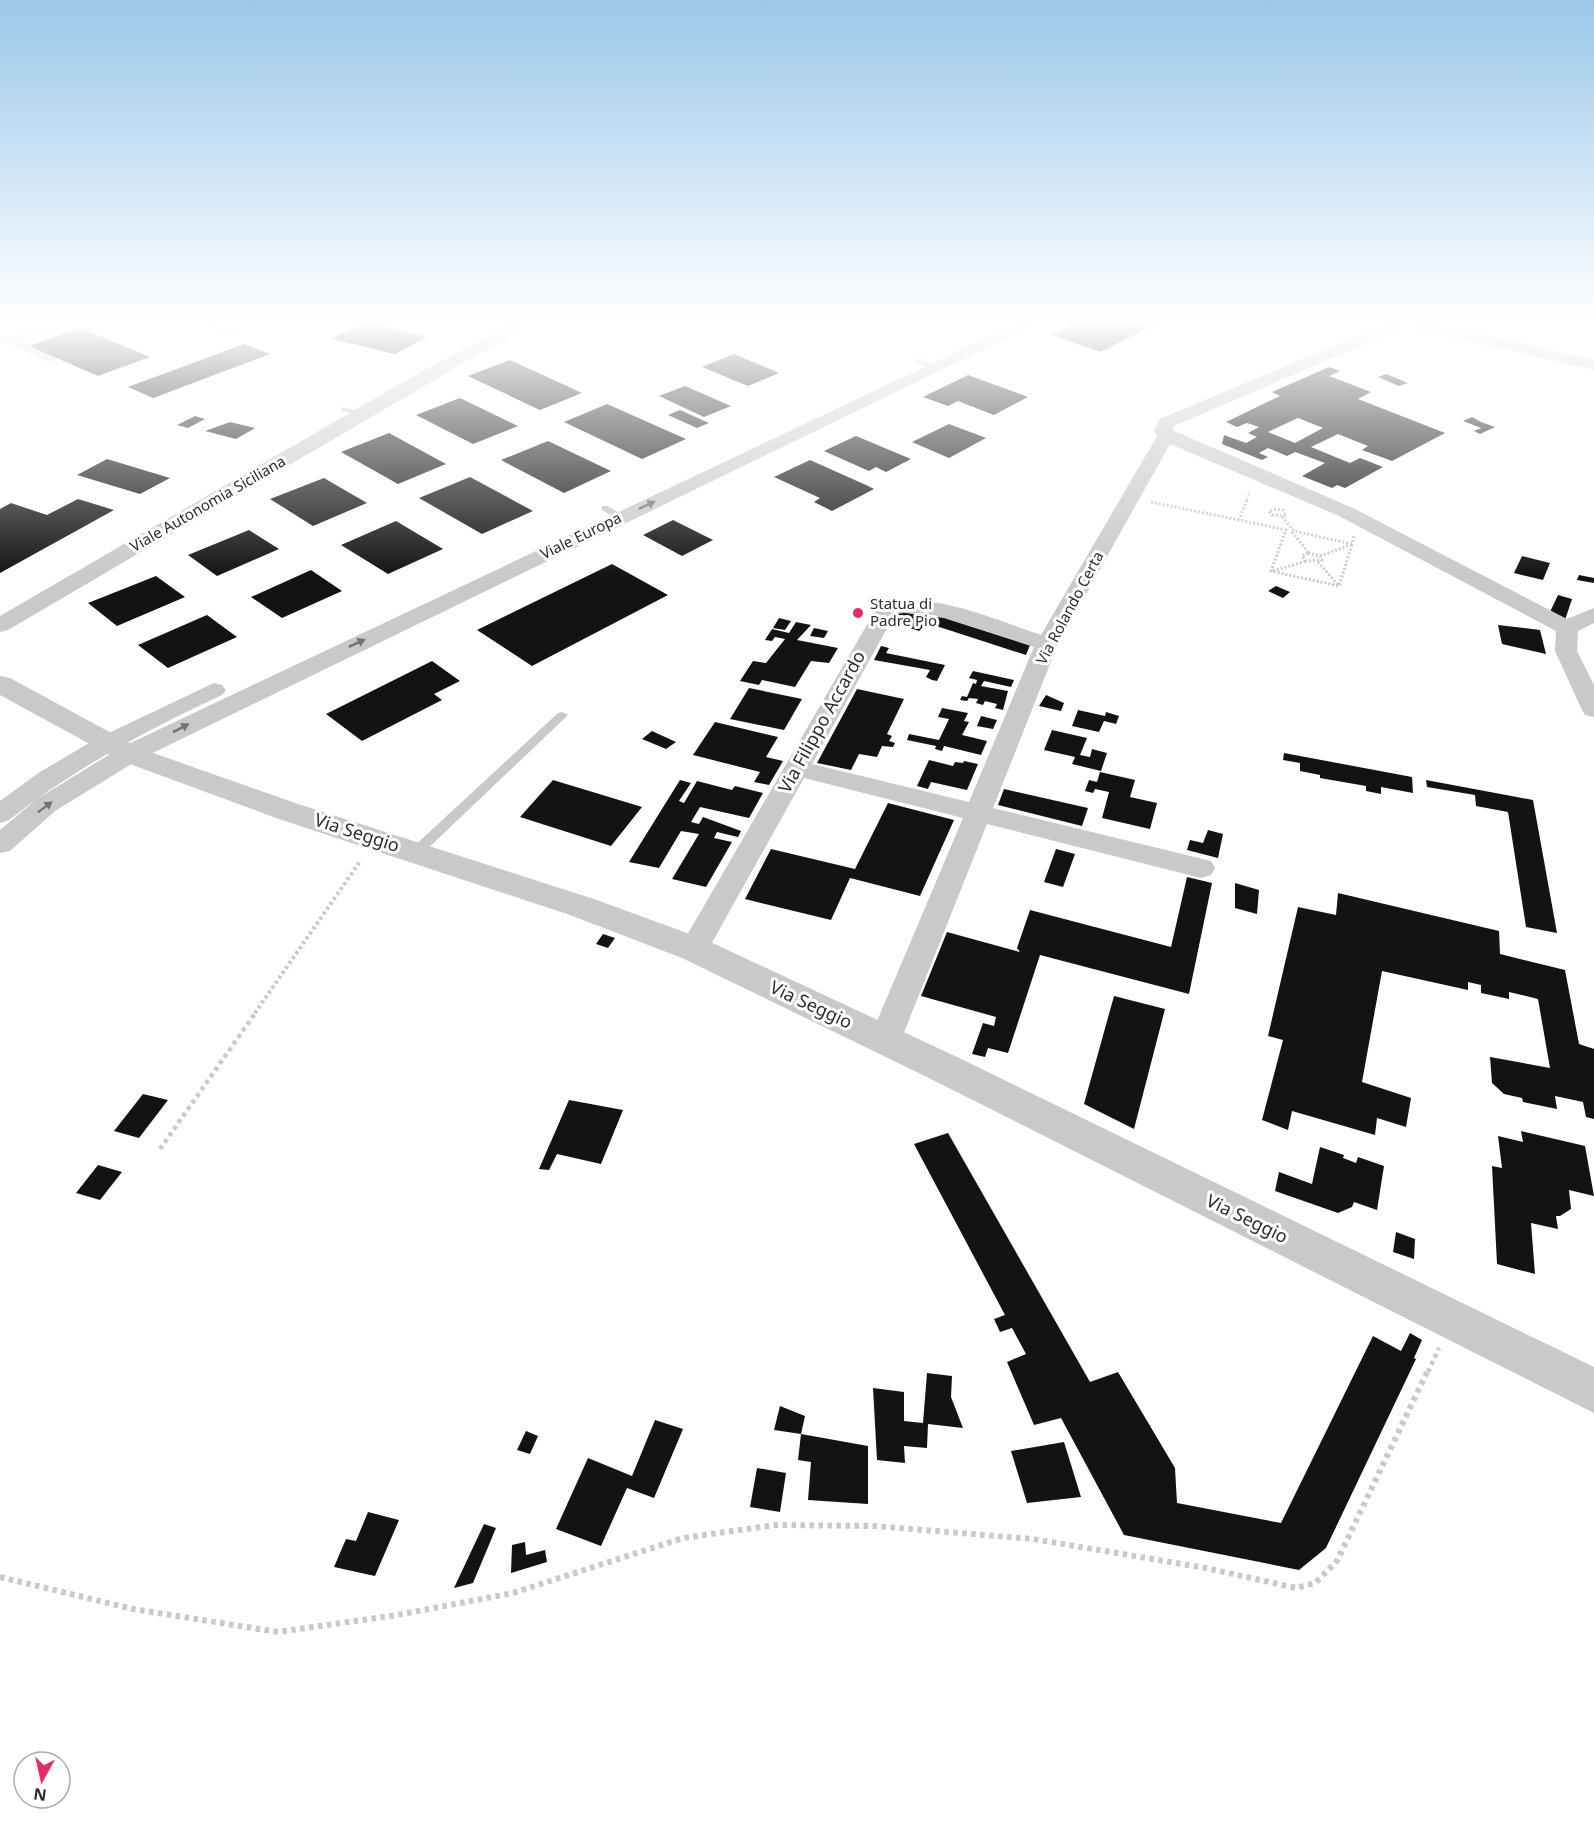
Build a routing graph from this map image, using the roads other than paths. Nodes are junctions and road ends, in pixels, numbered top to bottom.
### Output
1 (351, 406) edge
2 (378, 406) edge
3 (839, 406) edge
4 (1207, 406) edge
5 (344, 410) junction
6 (364, 414) junction
7 (1166, 436) junction
8 (613, 513) junction
9 (1594, 615) edge
10 (4, 620) edge
11 (1567, 628) junction
12 (1047, 644) junction
13 (300, 650) dead end
14 (234, 681) dead end
15 (0, 684) edge
16 (1594, 710) edge
17 (562, 715) dead end
18 (119, 748) junction
19 (796, 768) junction
20 (978, 813) junction
21 (0, 814) edge
22 (0, 844) edge
23 (416, 852) junction
24 (1201, 868) dead end
25 (694, 949) junction
26 (885, 1040) junction
27 (1594, 1391) edge

1 - 5 street, Viale Autonomia Siciliana
2 - 6 street, Viale Autonomia Siciliana
3 - 8 street, Viale Europa
4 - 7 street, Via Rolando Certa
5 - 6 lane
5 - 10 street, Viale Autonomia Siciliana
6 - 10 street, Viale Autonomia Siciliana
7 - 11 street
7 - 12 street, Via Rolando Certa
8 - 13 street, Viale Europa
18 -> 8 street, Viale Europa
9 - 11 street
11 - 16 street
12 - 19 street, Via Filippo Accardo
12 - 20 street, Via Rolando Certa
14 - 18 street
15 - 18 street, Via Seggio
17 - 23 lane
18 - 21 street
22 -> 18 street
18 - 23 street, Via Seggio
19 - 20 street
19 - 25 street, Via Filippo Accardo
20 - 24 street
20 - 26 street, Via Rolando Certa
23 - 25 street, Via Seggio
25 - 26 street, Via Seggio
26 - 27 street, Via Seggio

